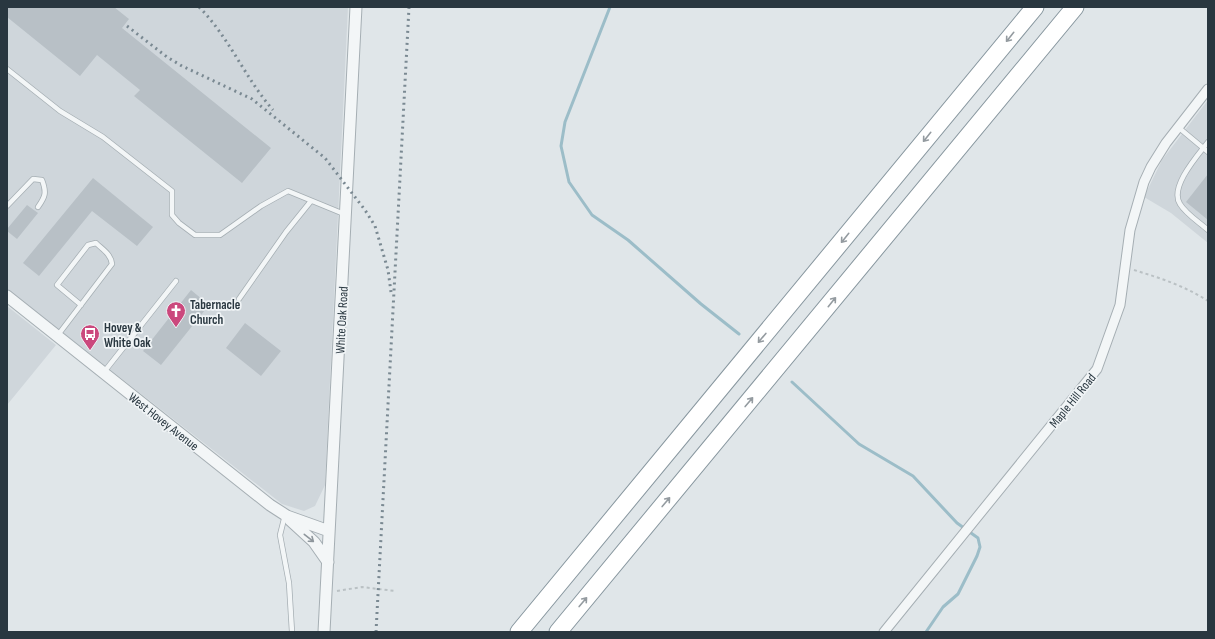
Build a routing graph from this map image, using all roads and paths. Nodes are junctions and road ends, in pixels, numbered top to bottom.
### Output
1 (356, 7) edge
2 (1035, 7) edge
3 (1075, 7) edge
4 (7, 69) edge
5 (1208, 89) edge
6 (1178, 127) junction
7 (1208, 142) edge
8 (1203, 148) junction
9 (1208, 152) edge
10 (311, 201) junction
11 (7, 206) edge
12 (38, 207) dead end
13 (346, 214) junction
14 (1208, 230) edge
15 (1126, 268) junction
16 (176, 281) dead end
17 (7, 296) edge
18 (239, 299) dead end
19 (1208, 301) edge
20 (81, 305) junction
21 (57, 337) junction
22 (102, 373) junction
23 (286, 516) junction
24 (330, 531) junction
25 (328, 562) junction
26 (395, 591) dead end
27 (326, 593) junction
28 (292, 632) edge
29 (324, 632) edge
30 (519, 632) edge
31 (558, 632) edge
32 (884, 632) edge

1 - 13 street, White Oak Road
2 -> 30 highway
31 -> 3 highway
4 - 10 lane
5 - 6 street, Maple Hill Road
6 - 8 lane
6 - 15 street, Maple Hill Road
7 - 8 lane
8 - 9 lane
8 - 14 lane
10 - 13 lane
10 - 18 lane
11 - 12 lane
13 - 24 street, White Oak Road
15 - 19 path
15 - 32 street, Maple Hill Road
16 - 22 lane
17 - 21 street, West Hovey Avenue
20 - 20 lane
20 - 21 lane
21 - 22 street, West Hovey Avenue
22 - 23 street, West Hovey Avenue
23 - 24 street, West Hovey Avenue
23 -> 25 street
23 - 28 lane
24 - 25 street, White Oak Road
25 - 27 street, White Oak Road
26 - 27 path
27 - 29 street, White Oak Road

